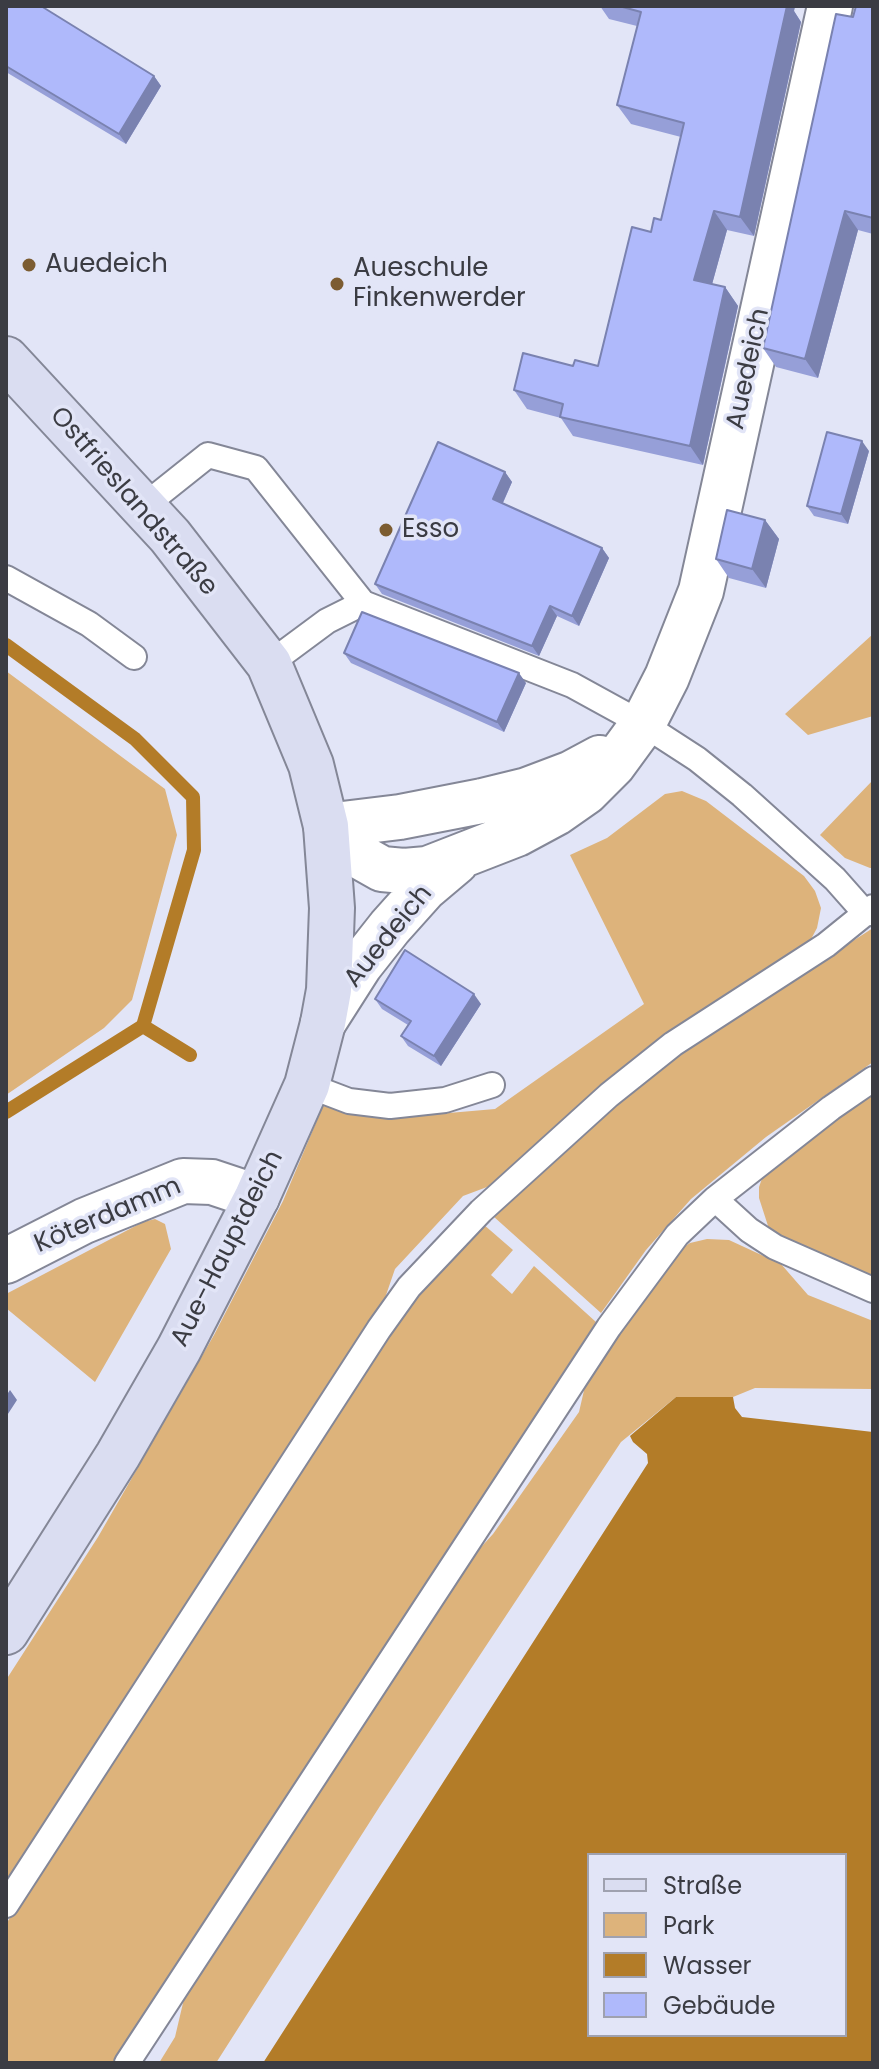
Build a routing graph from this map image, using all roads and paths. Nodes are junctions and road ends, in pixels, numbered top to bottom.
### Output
1 (830, 6) edge
2 (6, 359) edge
3 (144, 506) junction
4 (6, 578) edge
5 (363, 603) junction
6 (134, 657) dead end
7 (269, 664) junction
8 (643, 724) junction
9 (326, 826) junction
10 (462, 857) junction
11 (870, 910) edge
12 (323, 1023) junction
13 (873, 1079) edge
14 (307, 1085) junction
15 (492, 1085) dead end
16 (257, 1197) junction
17 (715, 1199) junction
18 (6, 1261) edge
19 (873, 1290) edge
20 (6, 1632) edge
21 (6, 1905) edge
22 (127, 2063) edge

1 - 8 street, Auedeich
2 - 3 street, Ostfrieslandstraße
3 - 5 lane
3 - 7 street, Ostfrieslandstraße
4 - 6 lane
5 - 7 lane
5 - 8 lane
7 - 9 street, Ostfrieslandstraße
8 - 9 street, Auedeich
8 - 10 street, Auedeich
8 - 11 lane
9 - 10 street, Auedeich
9 - 12 street, Aue-Hauptdeich
10 - 12 street, Auedeich
11 - 21 lane
12 - 14 street, Aue-Hauptdeich
13 - 17 lane
14 - 15 lane
14 - 16 street, Aue-Hauptdeich
16 - 18 street, Köterdamm
16 - 20 street, Aue-Hauptdeich
17 - 19 lane
17 - 22 lane

